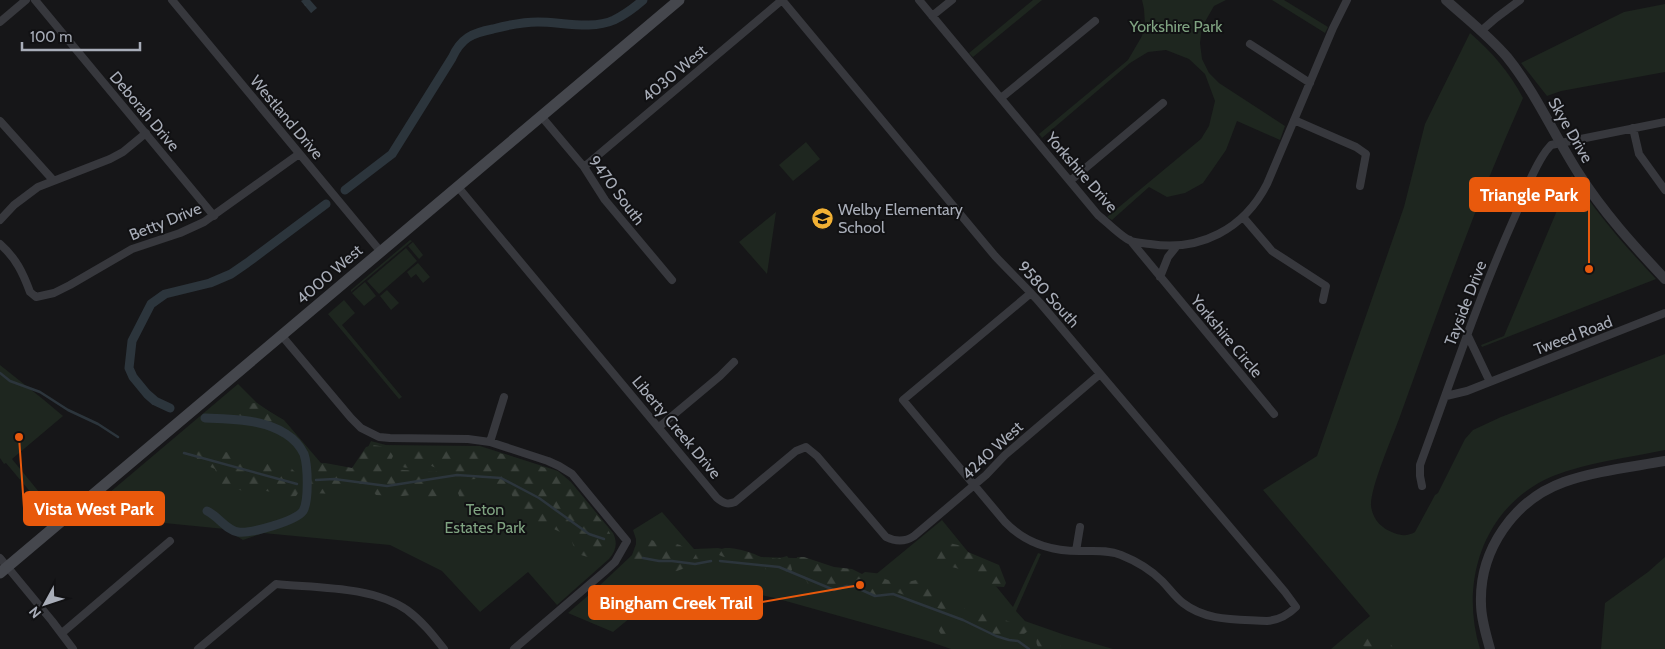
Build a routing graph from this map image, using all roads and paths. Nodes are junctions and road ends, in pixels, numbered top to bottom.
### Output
1 (26, 0) edge
2 (35, 0) edge
3 (172, 0) edge
4 (679, 0) edge
5 (782, 0) edge
6 (919, 0) edge
7 (952, 0) edge
8 (1347, 0) edge
9 (1446, 0) edge
10 (1520, 0) edge
11 (932, 16) junction
12 (1095, 20) dead end
13 (0, 22) edge
14 (1481, 31) junction
15 (1250, 44) dead end
16 (1310, 83) junction
17 (1001, 98) junction
18 (1163, 103) dead end
19 (542, 116) junction
20 (1294, 120) junction
21 (0, 121) edge
22 (1665, 122) edge
23 (1633, 128) junction
24 (146, 134) junction
25 (1561, 144) junction
26 (300, 154) junction
27 (584, 167) junction
28 (53, 180) junction
29 (1070, 181) junction
30 (1360, 186) dead end
31 (458, 187) junction
32 (1665, 190) edge
33 (214, 216) junction
34 (1243, 217) junction
35 (0, 220) edge
36 (1130, 240) junction
37 (0, 244) edge
38 (1176, 247) junction
39 (381, 252) junction
40 (1160, 277) junction
41 (1665, 279) edge
42 (672, 280) dead end
43 (1031, 293) junction
44 (1323, 300) dead end
45 (1665, 313) edge
46 (282, 336) junction
47 (1468, 336) junction
48 (734, 362) dead end
49 (1100, 374) junction
50 (1490, 382) junction
51 (1446, 396) junction
52 (504, 397) dead end
53 (1274, 414) dead end
54 (659, 427) junction
55 (490, 442) junction
56 (1665, 460) edge
57 (974, 485) junction
58 (1422, 486) dead end
59 (1080, 527) dead end
60 (899, 541) joint
61 (170, 542) dead end
62 (1076, 551) junction
63 (2, 566) edge
64 (62, 633) junction
65 (73, 649) edge
66 (198, 649) edge
67 (444, 649) edge
68 (514, 649) edge
69 (1490, 649) edge

1 - 13 street
2 - 24 street, Deborah Drive
3 - 26 street, Westland Drive
4 - 19 main road, 4000 West
5 - 27 street, 4030 West
5 - 43 street, 9580 South
6 - 11 street, Yorkshire Drive
7 - 11 street
8 - 16 street
9 - 14 street, Skye Drive
10 - 14 street
11 - 17 street, Yorkshire Drive
12 - 17 street
14 - 25 street, Skye Drive
15 - 16 street
16 - 20 street
17 - 29 street, Yorkshire Drive
18 - 29 street
19 - 27 street, 9470 South
19 - 31 main road, 4000 West
20 - 30 street
20 - 34 street
21 - 28 street
22 - 23 street
23 - 25 street
23 - 32 street
24 - 28 street
24 - 33 street, Deborah Drive
25 - 41 street, Skye Drive
25 - 47 street, Tayside Drive
26 - 33 street, Betty Drive
26 - 39 street, Westland Drive
27 - 42 street, 9470 South
28 - 35 street
29 - 36 street, Yorkshire Drive
31 - 39 main road, 4000 West
31 - 54 street, Liberty Creek Drive
33 - 37 street, Betty Drive
34 - 38 street
34 - 44 street
36 - 38 street
36 - 40 street, Yorkshire Circle
38 - 40 street
39 - 46 main road, 4000 West
40 - 53 street, Yorkshire Circle
43 - 49 street, 9580 South
43 - 57 street
45 - 50 street, Tweed Road
46 - 55 street
46 - 63 main road, 4000 West
47 - 50 street
47 - 51 street, Tayside Drive
48 - 54 street
49 - 57 street, 4240 West
49 - 62 street, 9580 South
50 - 51 street, Tweed Road
51 - 58 street, Tayside Drive
52 - 55 street
54 - 60 street, Liberty Creek Drive
55 - 68 street
56 - 69 street
57 - 60 street, 4240 West
57 - 62 street
59 - 62 street
61 - 64 street
63 - 64 street
64 - 65 street
66 - 67 street

